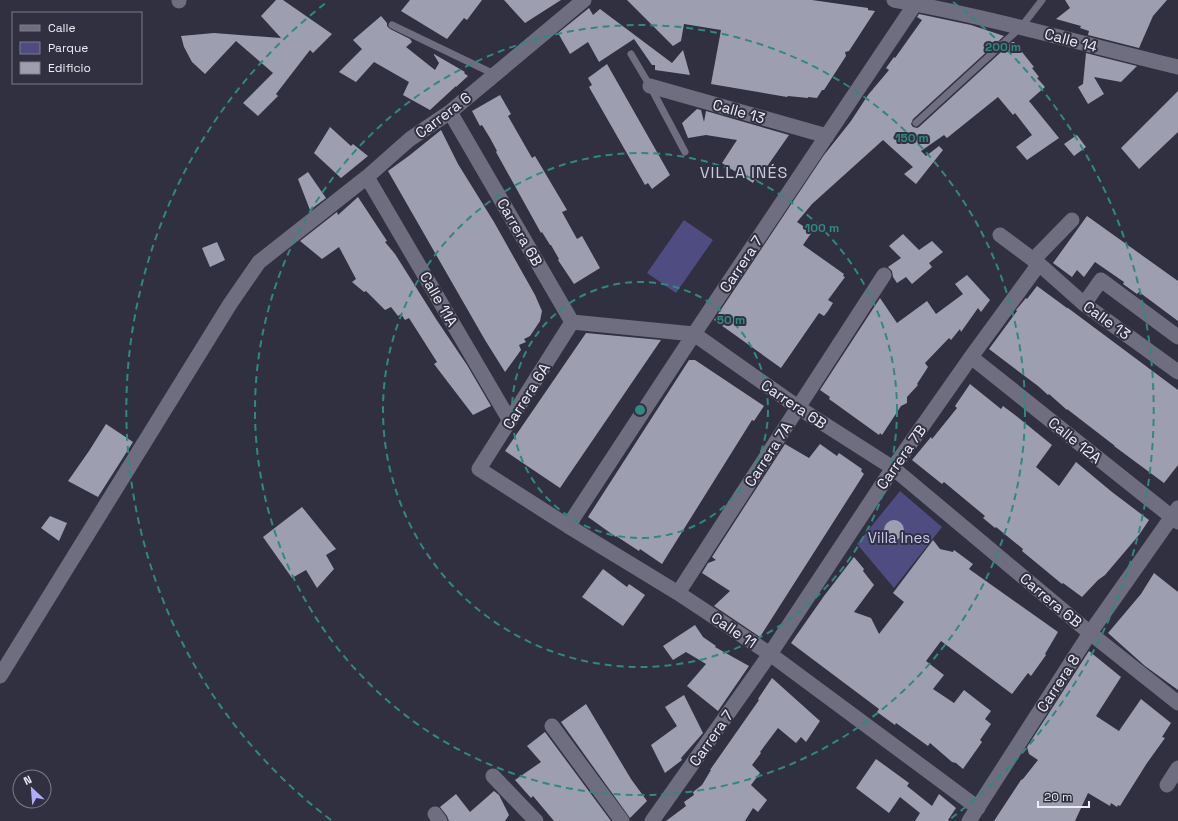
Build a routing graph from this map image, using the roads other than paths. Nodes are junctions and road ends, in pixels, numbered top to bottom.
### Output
1 (584, 0) edge
2 (894, 0) edge
3 (1042, 0) edge
4 (915, 4) junction
5 (392, 25) dead end
6 (1022, 26) junction
7 (631, 54) dead end
8 (1178, 67) edge
9 (494, 74) junction
10 (650, 86) junction
11 (450, 112) junction
12 (916, 123) dead end
13 (827, 136) junction
14 (685, 152) dead end
15 (367, 177) junction
16 (1072, 220) dead end
17 (1000, 235) dead end
18 (1036, 262) junction
19 (884, 275) dead end
20 (1084, 304) junction
21 (572, 322) junction
22 (694, 334) junction
23 (1178, 337) edge
24 (971, 357) junction
25 (1178, 372) edge
26 (799, 408) junction
27 (510, 421) junction
28 (893, 468) junction
29 (478, 469) joint
30 (1176, 516) edge
31 (568, 526) junction
32 (678, 593) junction
33 (1090, 633) junction
34 (770, 654) junction
35 (0, 676) edge
36 (1178, 703) edge
37 (552, 726) dead end
38 (1178, 768) edge
39 (493, 776) dead end
40 (1167, 785) dead end
41 (978, 808) junction
42 (536, 821) edge
43 (622, 821) edge
44 (652, 821) edge
45 (969, 821) edge

1 - 9 street, Carrera 6
2 - 4 street, Calle 14
3 - 6 lane
4 - 6 street, Calle 14
4 - 13 street, Carrera 7
5 - 9 lane
6 - 8 street, Calle 14
6 - 12 lane
7 - 10 lane
9 - 11 street, Carrera 6
10 - 13 street, Calle 13
10 - 14 lane
11 - 15 street, Carrera 6
11 - 21 street, Carrera 6B
13 - 22 street, Carrera 7
15 - 27 street, Calle 11A
15 - 35 street, Carrera 6
16 - 18 street, Carrera 7B
17 - 18 street, Calle 13
18 - 20 street, Calle 13
18 - 24 street, Carrera 7B
19 - 26 street, Carrera 7A
20 - 23 street, Calle 13
20 - 25 street, Calle 13
21 - 22 street, Carrera 6B
21 - 27 street, Carrera 6A
22 - 26 street, Carrera 6B
22 - 31 street, Carrera 7
24 - 28 street, Carrera 7B
24 - 30 street, Calle 12A
26 - 28 street, Carrera 6B
26 - 32 street, Carrera 7A
27 - 29 street, Carrera 6A
28 - 33 street, Carrera 6B
28 - 34 street, Carrera 7B
29 - 31 street, Calle 11
30 - 33 street, Carrera 8
31 - 32 street, Calle 11
32 - 34 street, Calle 11
33 - 36 street, Carrera 6B
33 - 41 street, Carrera 8
34 - 41 street, Calle 11
34 - 44 street, Carrera 7
37 - 43 street
38 - 40 street
39 - 42 street
41 - 45 street, Carrera 8

